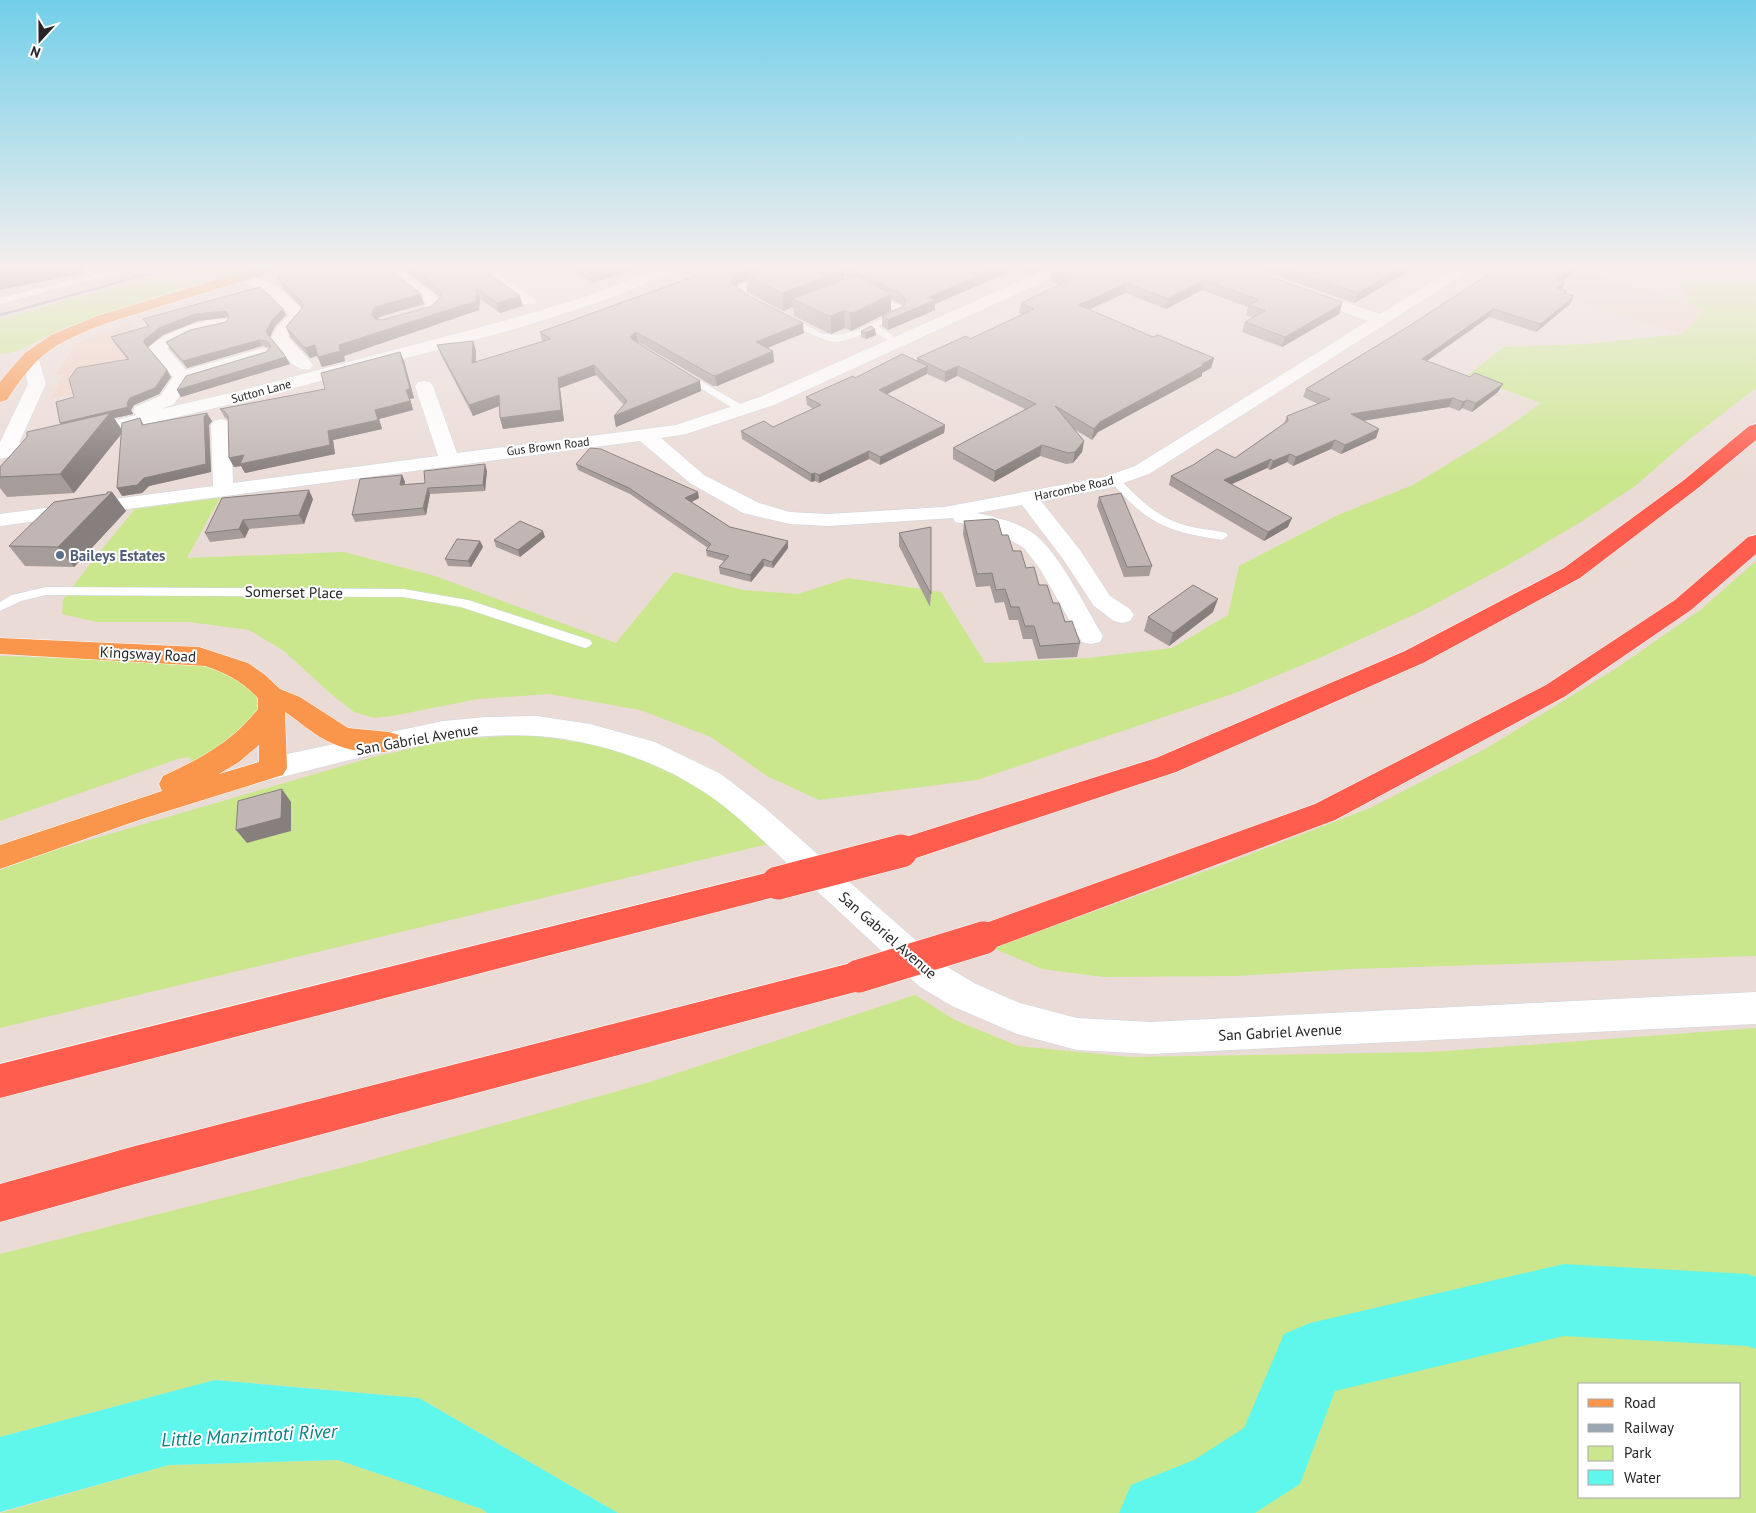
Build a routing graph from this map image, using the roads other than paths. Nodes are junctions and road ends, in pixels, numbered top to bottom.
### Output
1 (65, 337) edge
2 (176, 337) edge
3 (279, 337) edge
4 (466, 337) edge
5 (824, 337) edge
6 (849, 337) edge
7 (888, 337) edge
8 (908, 337) edge
9 (1355, 337) edge
10 (897, 342) junction
11 (262, 353) edge
12 (31, 357) junction
13 (304, 365) dead end
14 (678, 371) edge
15 (182, 376) junction
16 (424, 386) dead end
17 (0, 396) edge
18 (743, 410) junction
19 (221, 425) dead end
20 (1756, 430) edge
21 (15, 432) junction
22 (644, 435) junction
23 (2, 453) edge
24 (449, 459) junction
25 (1115, 480) junction
26 (223, 489) junction
27 (1027, 497) junction
28 (944, 514) junction
29 (0, 520) edge
30 (1222, 536) dead end
31 (1756, 542) edge
32 (0, 608) edge
33 (1122, 615) dead end
34 (1091, 636) dead end
35 (585, 643) dead end
36 (0, 646) edge
37 (272, 702) junction
38 (389, 742) junction
39 (273, 768) junction
40 (133, 811) junction
41 (0, 857) edge
42 (1756, 1008) edge
43 (0, 1081) edge
44 (0, 1203) edge

1 - 12 main road
2 - 15 street
3 - 13 street
4 - 23 street, Sutton Lane
5 - 6 lane
7 - 10 lane
8 - 10 street, Gus Brown Road
9 - 25 street, Harcombe Road
10 - 18 street, Gus Brown Road
11 - 15 street
12 - 17 main road
12 - 21 street
14 - 18 lane
15 - 21 street
16 - 24 street
18 - 22 street, Gus Brown Road
19 - 26 street
20 - 43 highway, bridge
21 - 23 street
22 - 24 street, Gus Brown Road
22 - 28 street, Harcombe Road
24 - 26 street, Gus Brown Road
25 - 27 street, Harcombe Road
25 - 30 lane
26 - 29 street, Gus Brown Road
27 - 28 street, Harcombe Road
27 - 33 street
28 - 34 street
31 - 44 highway, bridge
32 - 35 lane, Somerset Place
36 - 37 main road, Kingsway Road
37 - 38 main road
37 - 39 main road
37 - 40 main road
38 - 39 street, San Gabriel Avenue
38 - 42 street, San Gabriel Avenue
39 - 40 main road
40 - 41 main road

